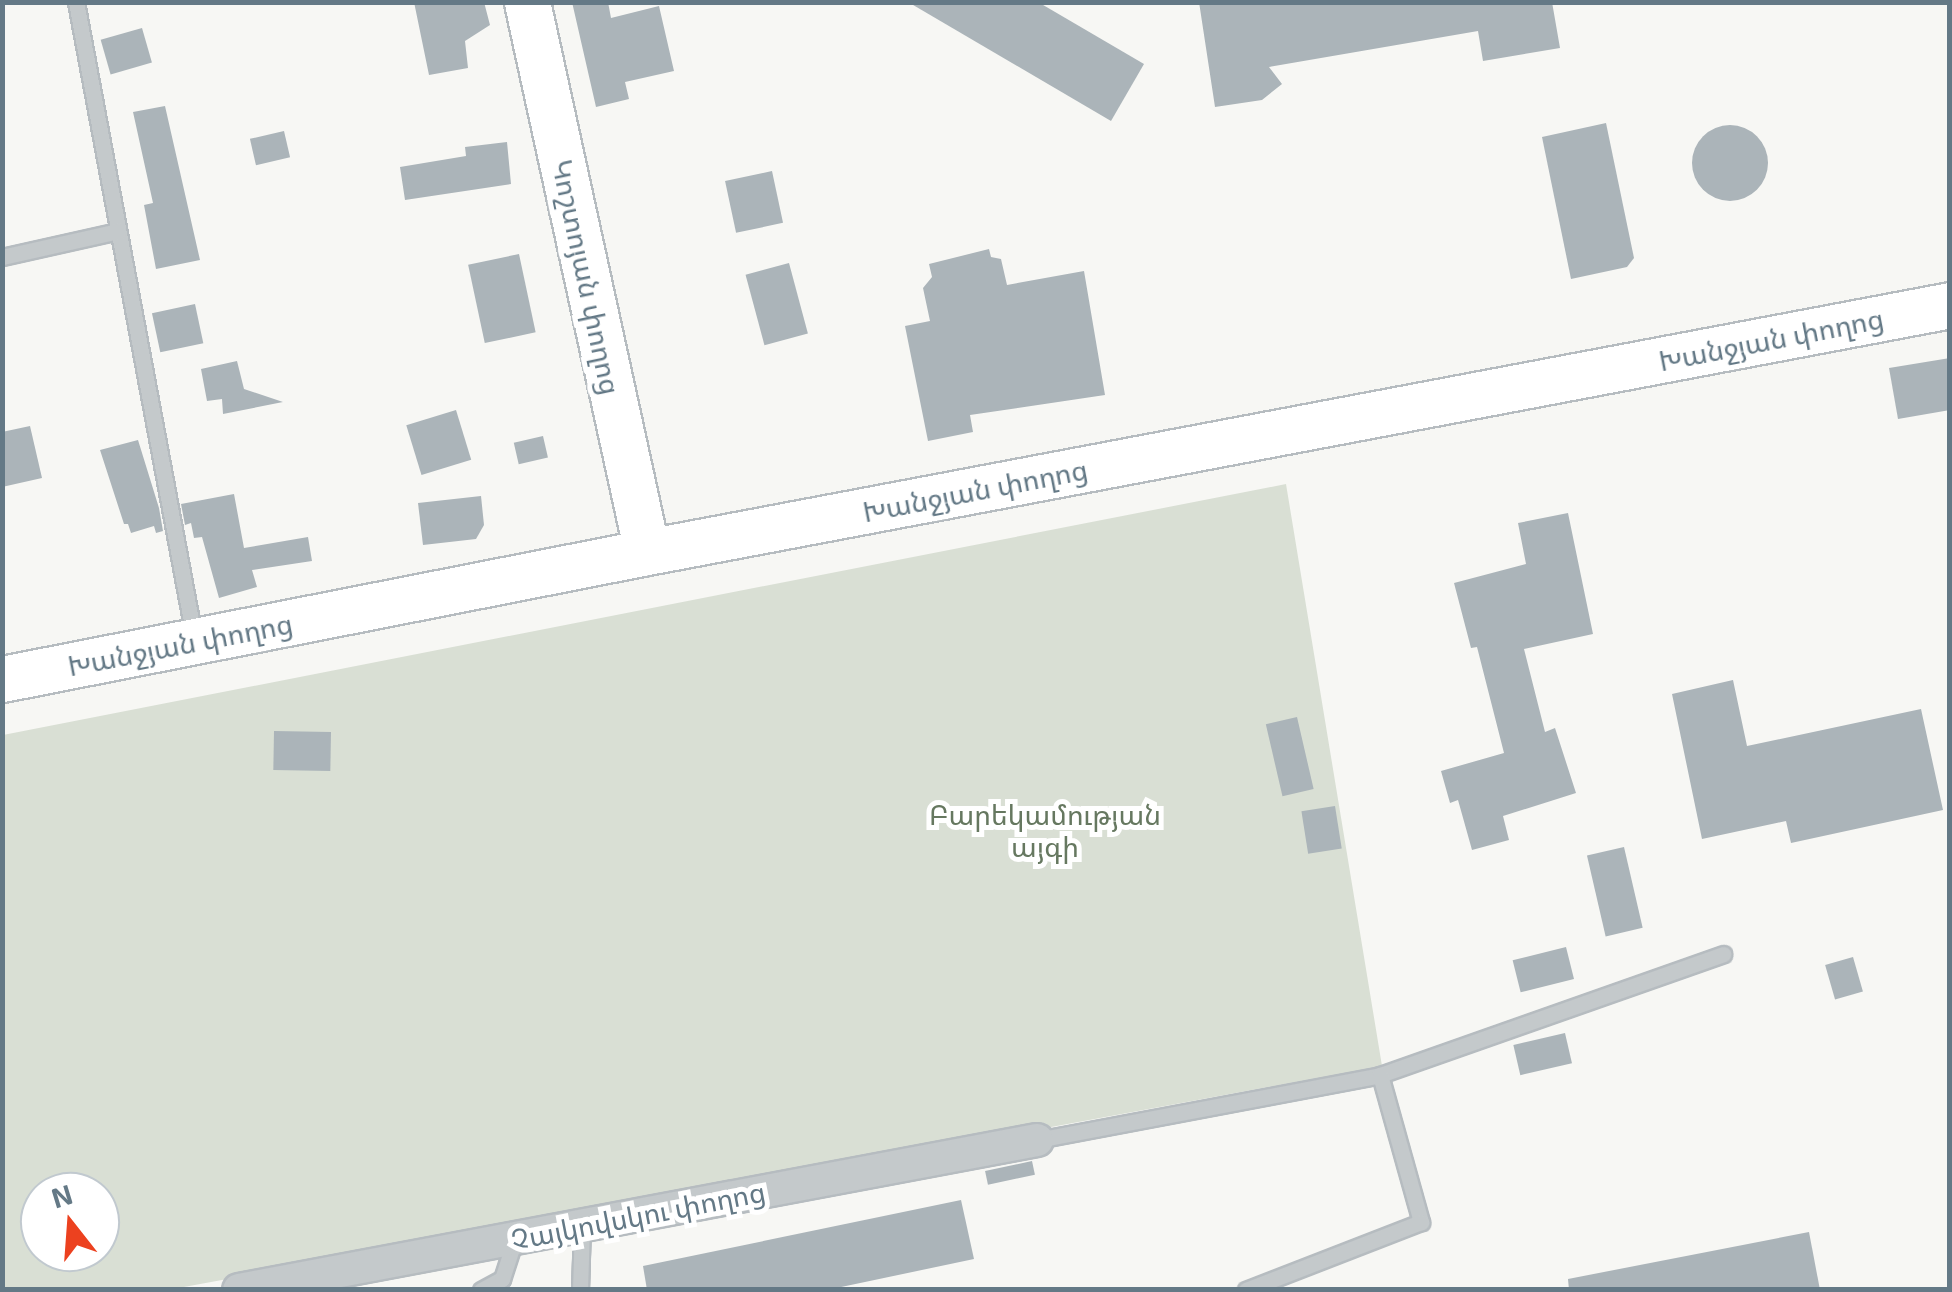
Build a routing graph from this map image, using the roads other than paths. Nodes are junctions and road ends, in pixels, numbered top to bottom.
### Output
1 (76, 2) edge
2 (528, 2) edge
3 (118, 231) junction
4 (2, 257) edge
5 (1950, 305) edge
6 (648, 552) junction
7 (195, 641) junction
8 (2, 680) edge
9 (1722, 954) dead end
10 (1380, 1075) junction
11 (1037, 1140) joint
12 (582, 1225) junction
13 (515, 1238) junction
14 (239, 1290) edge
15 (480, 1290) edge
16 (580, 1290) edge
17 (1246, 1290) edge

1 - 3 lane
2 - 6 main road, Կոշտոյան փողոց
3 - 4 lane
3 - 7 lane
5 - 6 main road, Խանջյան փողոց
6 - 7 main road, Խանջյան փողոց
7 - 8 main road, Խանջյան փողոց
9 - 10 lane
10 - 11 lane
10 - 17 lane
11 - 12 street, Չայկովսկու փողոց
12 - 13 street, Չայկովսկու փողոց
12 - 16 lane
13 - 14 street, Չայկովսկու փողոց
13 - 15 lane

